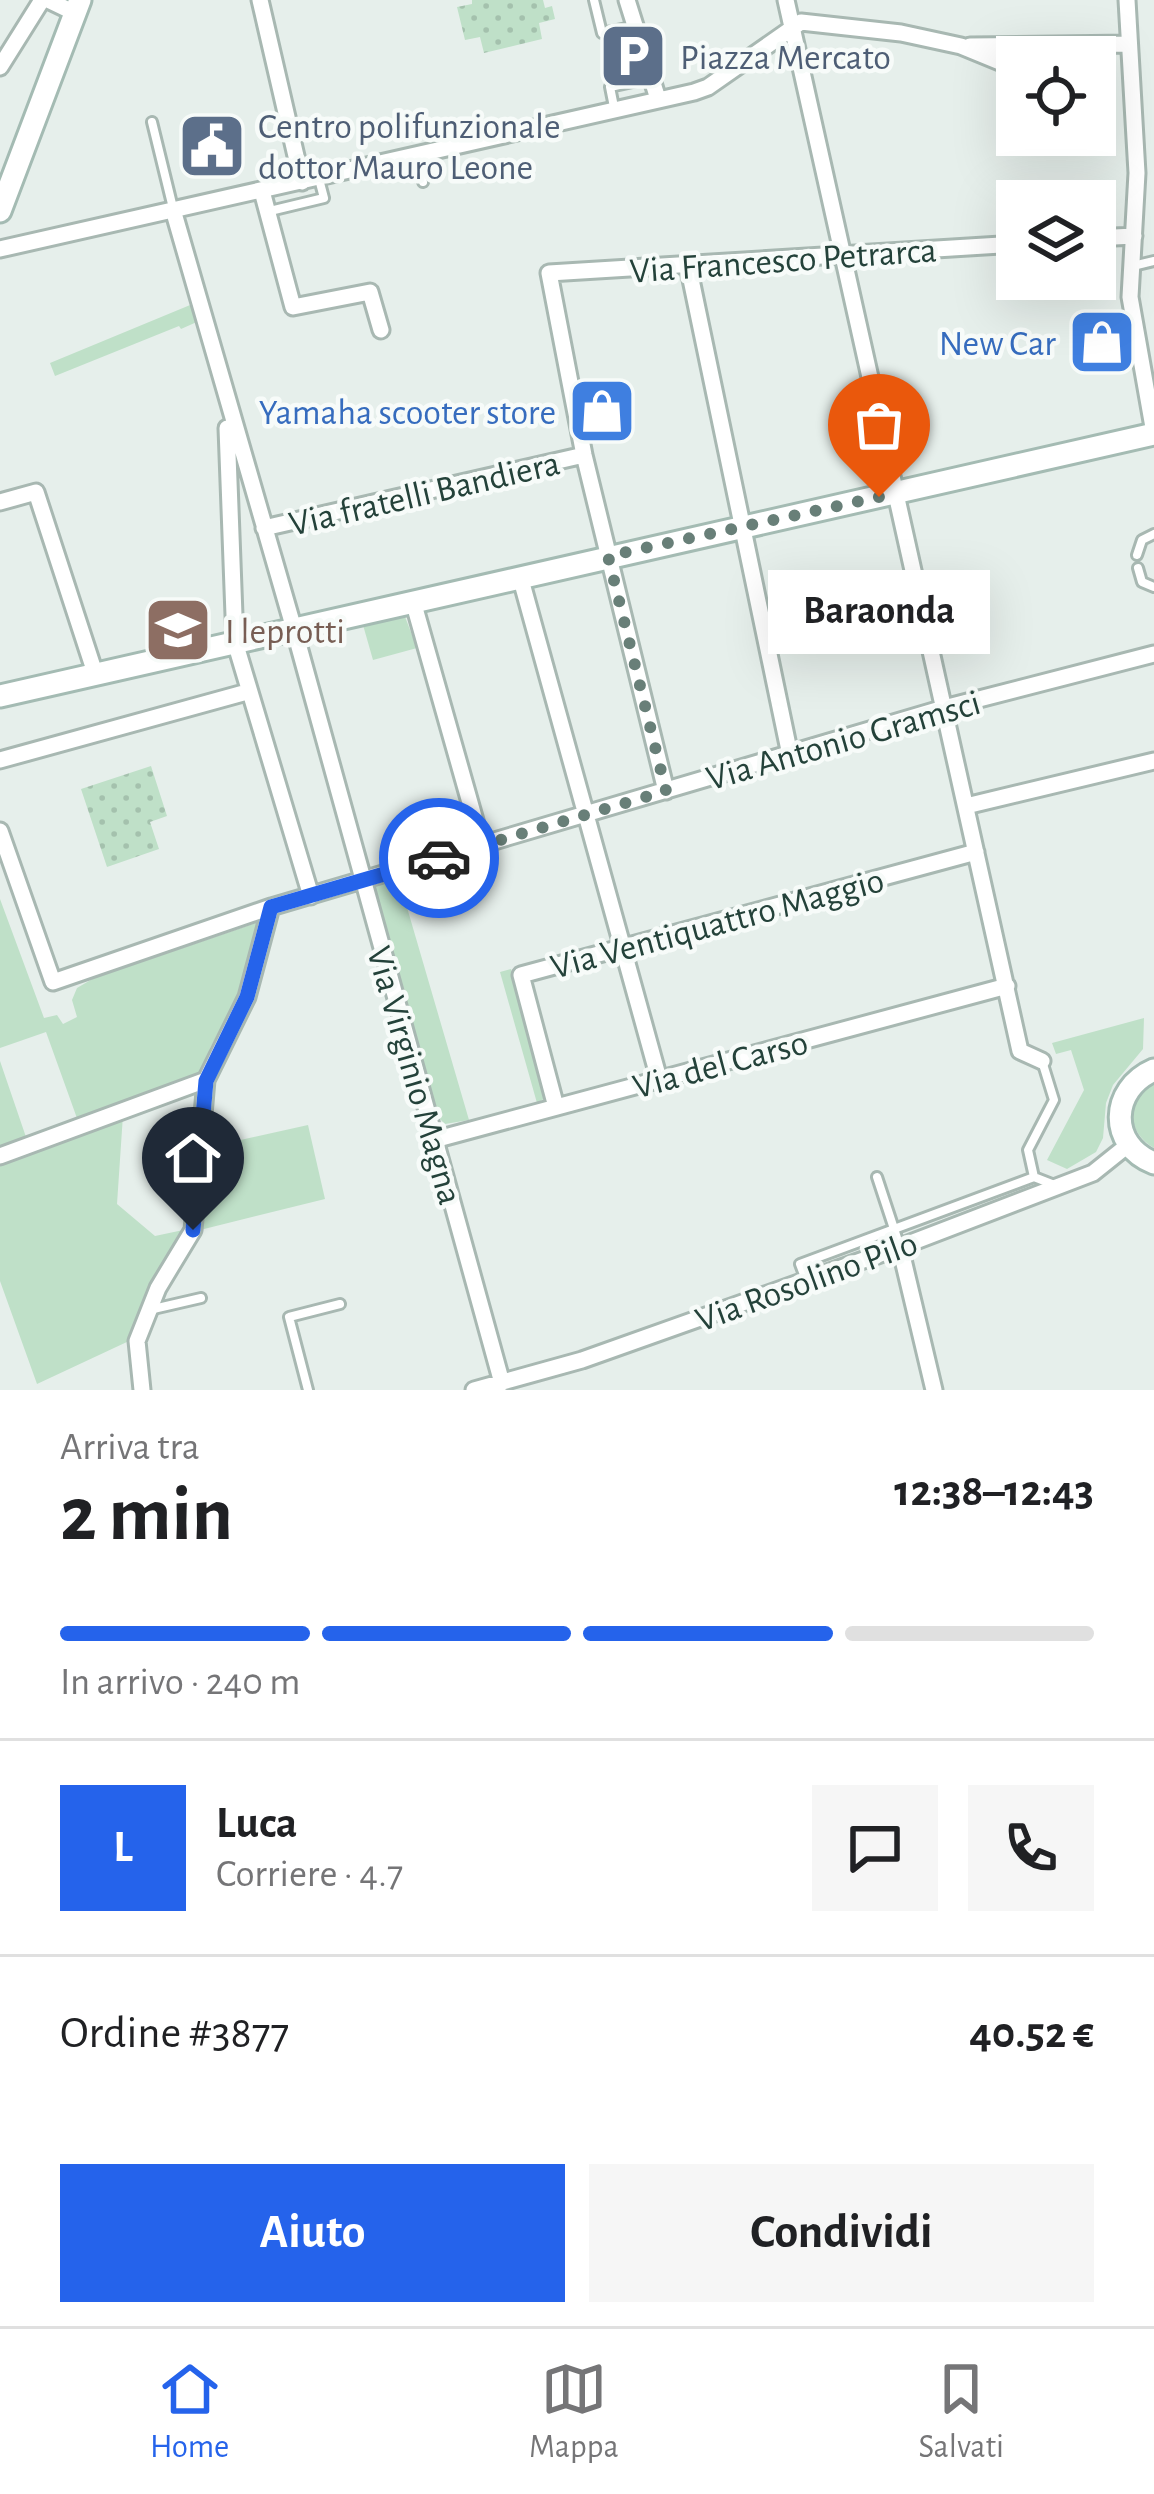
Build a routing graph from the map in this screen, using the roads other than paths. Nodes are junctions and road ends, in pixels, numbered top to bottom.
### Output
1 (45, 0) edge
2 (260, 0) edge
3 (594, 0) edge
4 (627, 0) edge
5 (786, 0) edge
6 (1127, 0) edge
7 (77, 6) edge
8 (635, 26) junction
9 (794, 28) junction
10 (1116, 44) edge
11 (1129, 44) junction
12 (961, 46) junction
13 (996, 48) edge
14 (996, 60) edge
15 (0, 68) edge
16 (651, 78) junction
17 (658, 99) junction
18 (614, 107) junction
19 (152, 122) dead end
20 (416, 154) junction
21 (318, 173) junction
22 (423, 182) dead end
23 (262, 191) junction
24 (0, 211) edge
25 (174, 212) junction
26 (267, 212) junction
27 (1134, 236) junction
28 (1116, 237) edge
29 (996, 245) edge
30 (0, 249) edge
31 (843, 255) junction
32 (1154, 261) edge
33 (688, 265) junction
34 (1132, 267) junction
35 (381, 330) dead end
36 (226, 401) junction
37 (1154, 433) edge
38 (584, 454) junction
39 (897, 493) junction
40 (0, 502) edge
41 (743, 525) junction
42 (264, 529) junction
43 (1154, 534) edge
44 (1137, 555) dead end
45 (608, 556) junction
46 (1138, 568) dead end
47 (520, 576) junction
48 (1154, 587) edge
49 (413, 601) junction
50 (293, 628) junction
51 (235, 642) junction
52 (1154, 653) edge
53 (95, 673) junction
54 (248, 692) junction
55 (0, 696) edge
56 (944, 708) junction
57 (790, 754) junction
58 (0, 760) edge
59 (1154, 761) edge
60 (666, 791) junction
61 (966, 806) junction
62 (584, 815) junction
63 (0, 831) edge
64 (482, 845) junction
65 (976, 852) junction
66 (362, 881) junction
67 (311, 896) junction
68 (271, 907) junction
69 (622, 947) junction
70 (1006, 986) junction
71 (1042, 1061) joint
72 (1154, 1070) edge
73 (659, 1079) junction
74 (206, 1081) junction
75 (556, 1107) junction
76 (434, 1140) junction
77 (1128, 1145) junction
78 (0, 1156) edge
79 (1154, 1163) edge
80 (877, 1177) dead end
81 (1034, 1177) junction
82 (1059, 1187) junction
83 (894, 1230) junction
84 (901, 1246) junction
85 (803, 1272) junction
86 (201, 1298) dead end
87 (340, 1304) dead end
88 (149, 1310) junction
89 (502, 1383) junction
90 (142, 1390) edge
91 (308, 1390) edge
92 (474, 1390) edge
93 (934, 1390) edge

1 - 7 street
1 - 15 street
2 - 21 street
3 - 8 lane
4 - 8 street
5 - 9 street
6 - 11 street
7 - 24 street
8 - 16 street
9 - 12 street
9 - 17 street
9 - 31 street
10 - 11 street
11 - 27 street
12 - 13 street
12 - 14 street
16 - 17 street
16 - 18 lane
17 - 18 street
18 - 20 street
19 - 25 lane
20 - 21 street
20 - 22 lane
21 - 23 street
21 - 26 lane
23 - 25 street
23 - 26 street
25 - 30 street
25 - 36 street, Via Virginio Magna
26 - 35 street
27 - 28 street
27 - 34 street
29 - 31 street, Via Francesco Petrarca
31 - 33 street, Via Francesco Petrarca
31 - 39 street
32 - 34 lane
33 - 38 street, Via Francesco Petrarca
33 - 41 street
34 - 37 street
36 - 42 street, Via Virginio Magna
36 - 51 street
37 - 39 street
38 - 42 street, Via fratelli Bandiera
38 - 45 street
39 - 41 street
39 - 56 street
40 - 53 street
41 - 45 street
41 - 57 street
42 - 50 street, Via Virginio Magna
43 - 44 lane
45 - 47 street
45 - 60 street
46 - 48 lane
47 - 49 street
47 - 62 street
49 - 50 street
49 - 64 street
50 - 51 street
50 - 66 street, Via Virginio Magna
51 - 53 street
51 - 54 street
52 - 56 street, Via Antonio Gramsci
53 - 55 street
54 - 58 street
54 - 67 street
56 - 57 street, Via Antonio Gramsci
56 - 61 street
57 - 60 street, Via Antonio Gramsci
59 - 61 street
60 - 62 street, Via Antonio Gramsci
61 - 65 street
62 - 64 street, Via Antonio Gramsci
62 - 69 street
63 - 68 street, Via Antonio Gramsci
64 - 66 street, Via Antonio Gramsci
65 - 69 street, Via Ventiquattro Maggio
65 - 70 street
66 - 67 street, Via Antonio Gramsci
66 - 76 street, Via Virginio Magna
67 - 68 street, Via Antonio Gramsci
68 - 74 street
69 - 73 street
69 - 75 street, Via Ventiquattro Maggio
70 - 71 street
70 - 73 street, Via del Carso
71 - 81 lane
72 - 77 street
73 - 75 street, Via del Carso
74 - 78 street
74 - 88 street
75 - 76 street, Via del Carso
76 - 89 street, Via Virginio Magna
77 - 79 street
77 - 82 street, Via Rosolino Pilo
80 - 83 lane
81 - 82 lane
81 - 83 lane
82 - 84 street, Via Rosolino Pilo
83 - 84 lane
83 - 85 lane
84 - 85 street, Via Rosolino Pilo
84 - 93 street
85 - 89 street, Via Rosolino Pilo
86 - 88 lane
87 - 91 lane
88 - 90 street
89 - 92 street, Via Rosolino Pilo

